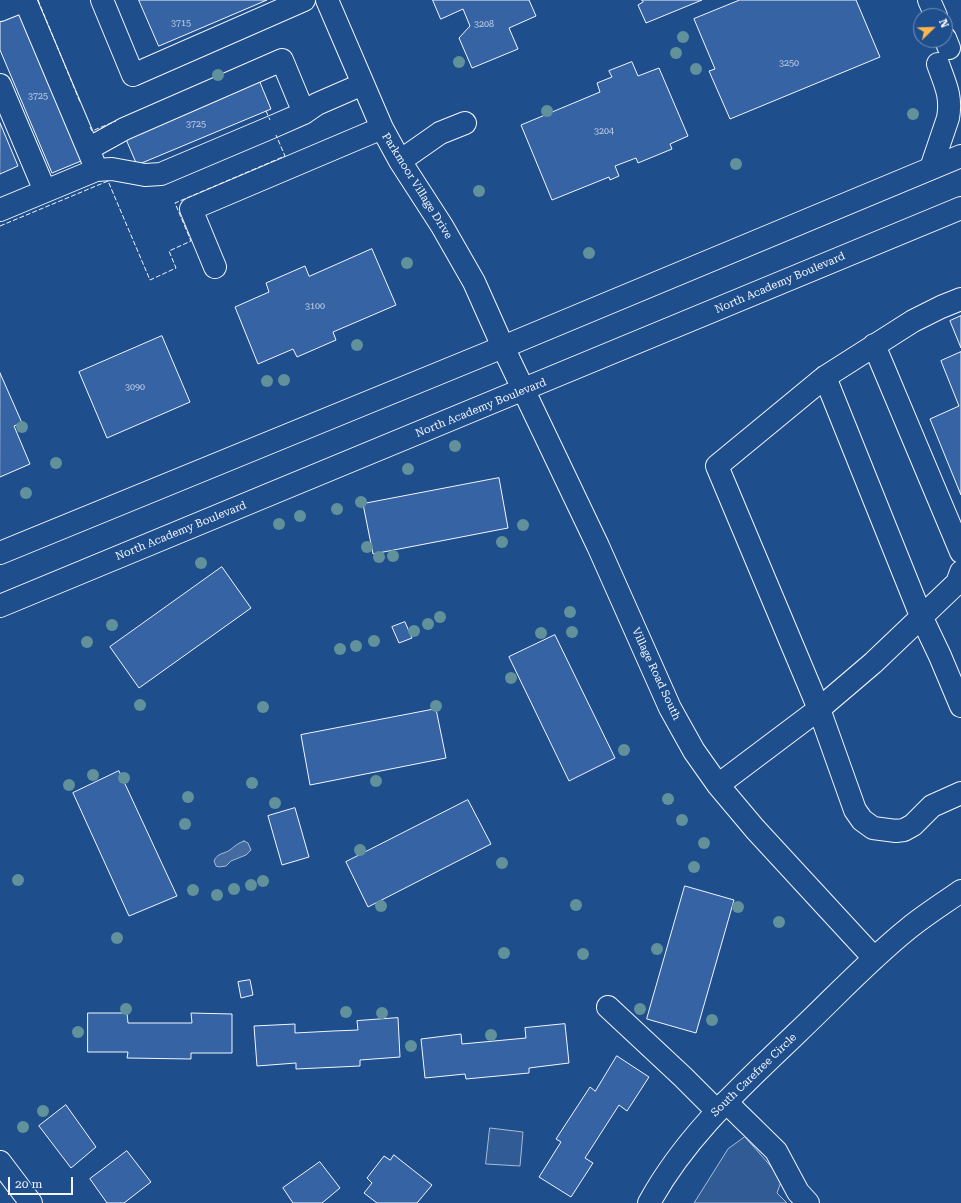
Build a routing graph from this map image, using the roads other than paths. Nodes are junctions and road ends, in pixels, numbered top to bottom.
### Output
1 (25, 0) edge
2 (102, 0) edge
3 (304, 0) edge
4 (327, 0) edge
5 (0, 10) edge
6 (944, 50) edge
7 (363, 84) junction
8 (0, 85) edge
9 (304, 113) junction
10 (465, 123) dead end
11 (382, 128) junction
12 (88, 149) junction
13 (961, 156) edge
14 (400, 161) junction
15 (930, 168) junction
16 (96, 170) junction
17 (45, 191) junction
18 (961, 208) edge
19 (0, 210) edge
20 (216, 267) dead end
21 (961, 299) edge
22 (874, 345) junction
23 (503, 348) junction
24 (826, 377) junction
25 (523, 390) junction
26 (961, 552) edge
27 (0, 553) edge
28 (961, 572) edge
29 (0, 606) edge
30 (922, 616) junction
31 (951, 657) edge
32 (961, 706) edge
33 (819, 709) junction
34 (718, 785) junction
35 (961, 793) edge
36 (961, 891) edge
37 (874, 958) junction
38 (608, 1007) dead end
39 (721, 1106) junction
40 (0, 1162) edge
41 (31, 1203) edge
42 (649, 1203) edge
43 (808, 1203) edge

1 - 5 main road
1 - 12 main road
2 - 3 main road
4 - 7 main road, Parkmoor Village Drive
6 - 15 main road
7 - 9 main road
7 - 11 main road, Parkmoor Village Drive
8 - 17 main road
9 - 12 main road
9 - 16 main road
10 - 14 main road
11 - 14 main road, Parkmoor Village Drive
11 - 20 main road
12 - 16 main road
13 - 15 main road
14 - 23 main road, Parkmoor Village Drive
15 - 23 main road
16 - 17 main road
17 - 19 main road
18 - 25 main road, North Academy Boulevard
21 - 22 main road
22 - 24 main road
22 - 26 main road
23 - 25 main road, Village Road South
23 - 27 main road
24 - 30 main road
24 - 33 main road
25 - 29 main road, North Academy Boulevard
25 - 34 main road, Village Road South
28 - 30 main road
30 - 31 main road
30 - 33 main road
31 - 32 main road
33 - 34 main road
33 - 35 main road
34 - 37 main road, Village Road South
36 - 37 main road, South Carefree Circle
37 - 39 main road, South Carefree Circle
38 - 39 main road
39 - 42 main road, South Carefree Circle
39 - 43 main road
40 - 41 main road

